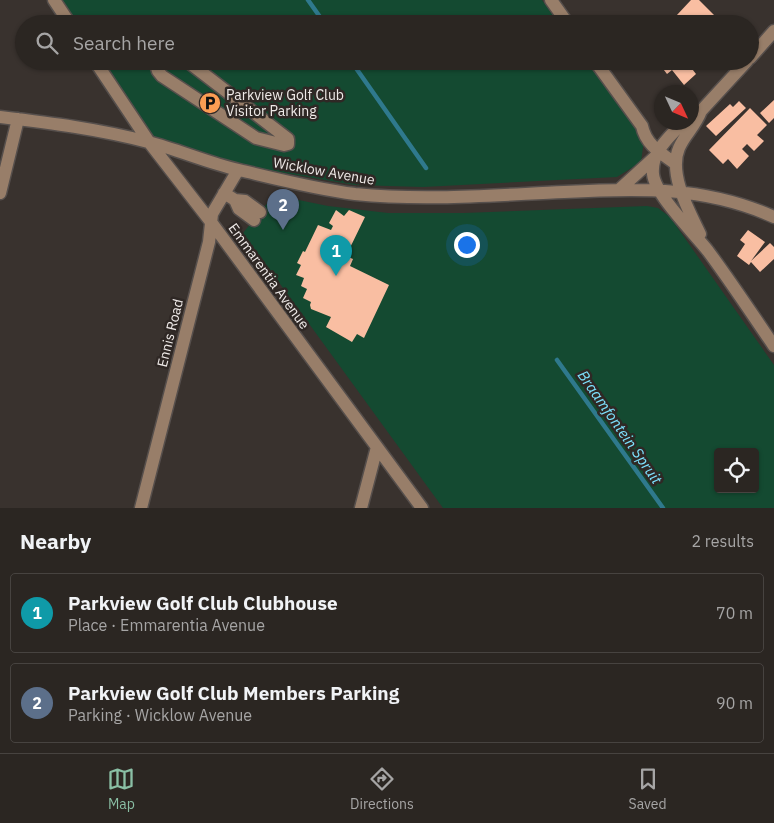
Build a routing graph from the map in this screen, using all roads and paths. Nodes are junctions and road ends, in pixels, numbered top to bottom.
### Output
1 (54, 0) edge
2 (551, 0) edge
3 (64, 15) edge
4 (562, 15) edge
5 (774, 32) edge
6 (759, 48) edge
7 (101, 70) edge
8 (158, 70) edge
9 (199, 70) edge
10 (602, 70) edge
11 (738, 70) edge
12 (699, 109) edge
13 (0, 117) edge
14 (18, 119) junction
15 (676, 130) edge
16 (692, 130) edge
17 (150, 142) junction
18 (658, 151) junction
19 (676, 160) junction
20 (238, 170) junction
21 (620, 189) junction
22 (658, 190) junction
23 (680, 191) junction
24 (0, 193) edge
25 (230, 197) junction
26 (257, 216) dead end
27 (774, 217) edge
28 (211, 222) junction
29 (708, 252) junction
30 (774, 346) edge
31 (377, 447) junction
32 (141, 508) edge
33 (361, 508) edge
34 (422, 508) edge

1 - 3 street
2 - 4 street
5 - 6 street
7 - 17 street, Emmarentia Avenue
8 - 9 street
10 - 18 street
11 - 12 street
13 - 14 street, Wicklow Avenue
14 - 17 street, Wicklow Avenue
14 - 24 street
15 - 18 street
16 - 19 street
17 - 20 street, Wicklow Avenue
17 - 28 street, Emmarentia Avenue
18 - 19 street
18 - 21 street
18 - 22 street
19 - 23 street
20 - 21 street, Wicklow Avenue
20 - 25 street, Ennis Road
21 - 22 street, Wicklow Avenue
22 - 23 street, Wicklow Avenue
22 - 29 street
23 - 27 street, Wicklow Avenue
23 - 29 street
25 - 26 street
25 - 28 street, Ennis Road
28 - 31 street, Emmarentia Avenue
28 - 32 street, Ennis Road
29 - 30 street
31 - 33 street
31 - 34 street, Emmarentia Avenue

